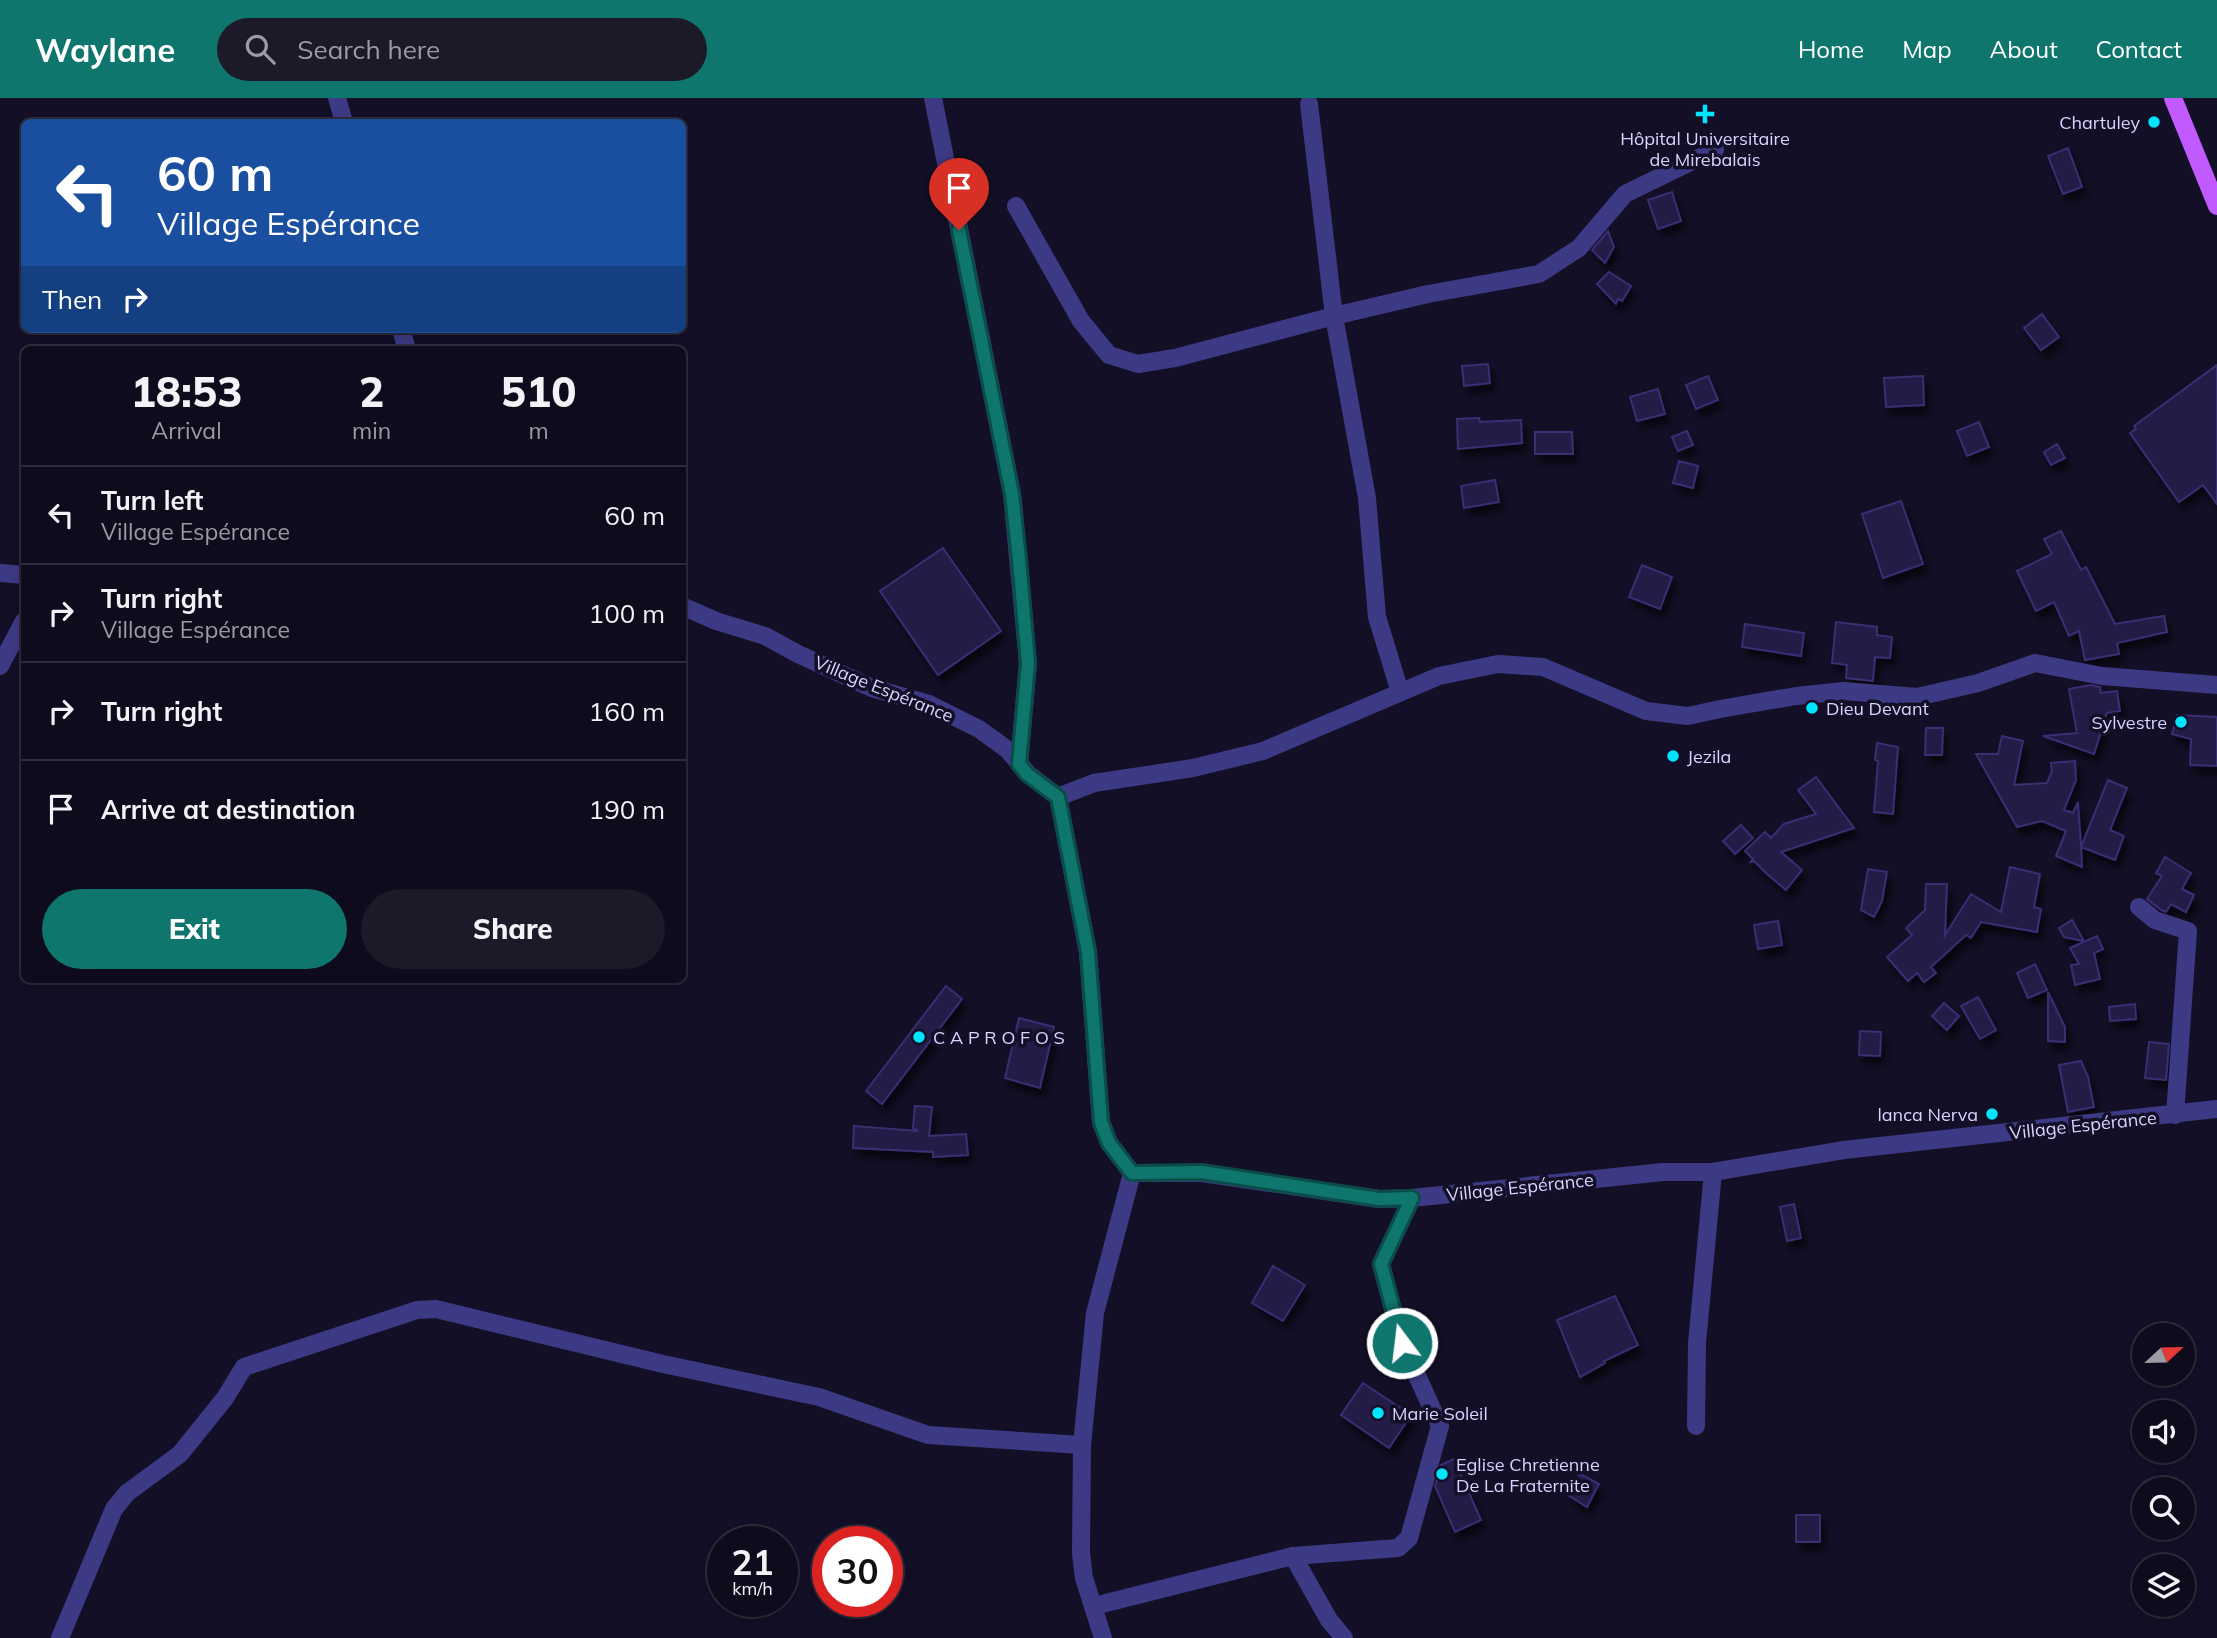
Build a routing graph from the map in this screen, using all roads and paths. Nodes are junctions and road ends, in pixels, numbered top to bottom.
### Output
1 (337, 98) edge
2 (933, 98) edge
3 (2172, 98) edge
4 (1309, 104) dead end
5 (343, 119) edge
6 (1715, 150) dead end
7 (1016, 206) dead end
8 (2217, 206) edge
9 (1334, 316) junction
10 (0, 573) edge
11 (21, 575) edge
12 (686, 608) edge
13 (21, 627) edge
14 (0, 666) edge
15 (2217, 685) edge
16 (1401, 692) junction
17 (1019, 764) junction
18 (1058, 797) junction
19 (2139, 907) dead end
20 (2217, 1109) edge
21 (2175, 1115) junction
22 (1713, 1172) junction
23 (1132, 1173) junction
24 (1412, 1198) junction
25 (1696, 1426) dead end
26 (1082, 1445) junction
27 (1293, 1556) junction
28 (1094, 1606) junction
29 (60, 1638) edge
30 (1103, 1638) edge
31 (1344, 1638) edge

1 - 5 street
2 - 17 street
3 - 8 main road
4 - 9 street
6 - 9 street
7 - 9 street
9 - 16 street
10 - 11 street
12 - 17 street, Village Espérance
13 - 14 street
15 - 16 street
16 - 18 street
17 - 18 street, Village Espérance
18 - 23 street
19 - 21 street
20 - 21 street, Village Espérance
21 - 22 street, Village Espérance
22 - 24 street, Village Espérance
22 - 25 street
23 - 24 street, Village Espérance
23 - 26 street
24 - 27 street
26 - 28 street
26 - 29 street
27 - 28 street
27 - 31 street
28 - 30 street

